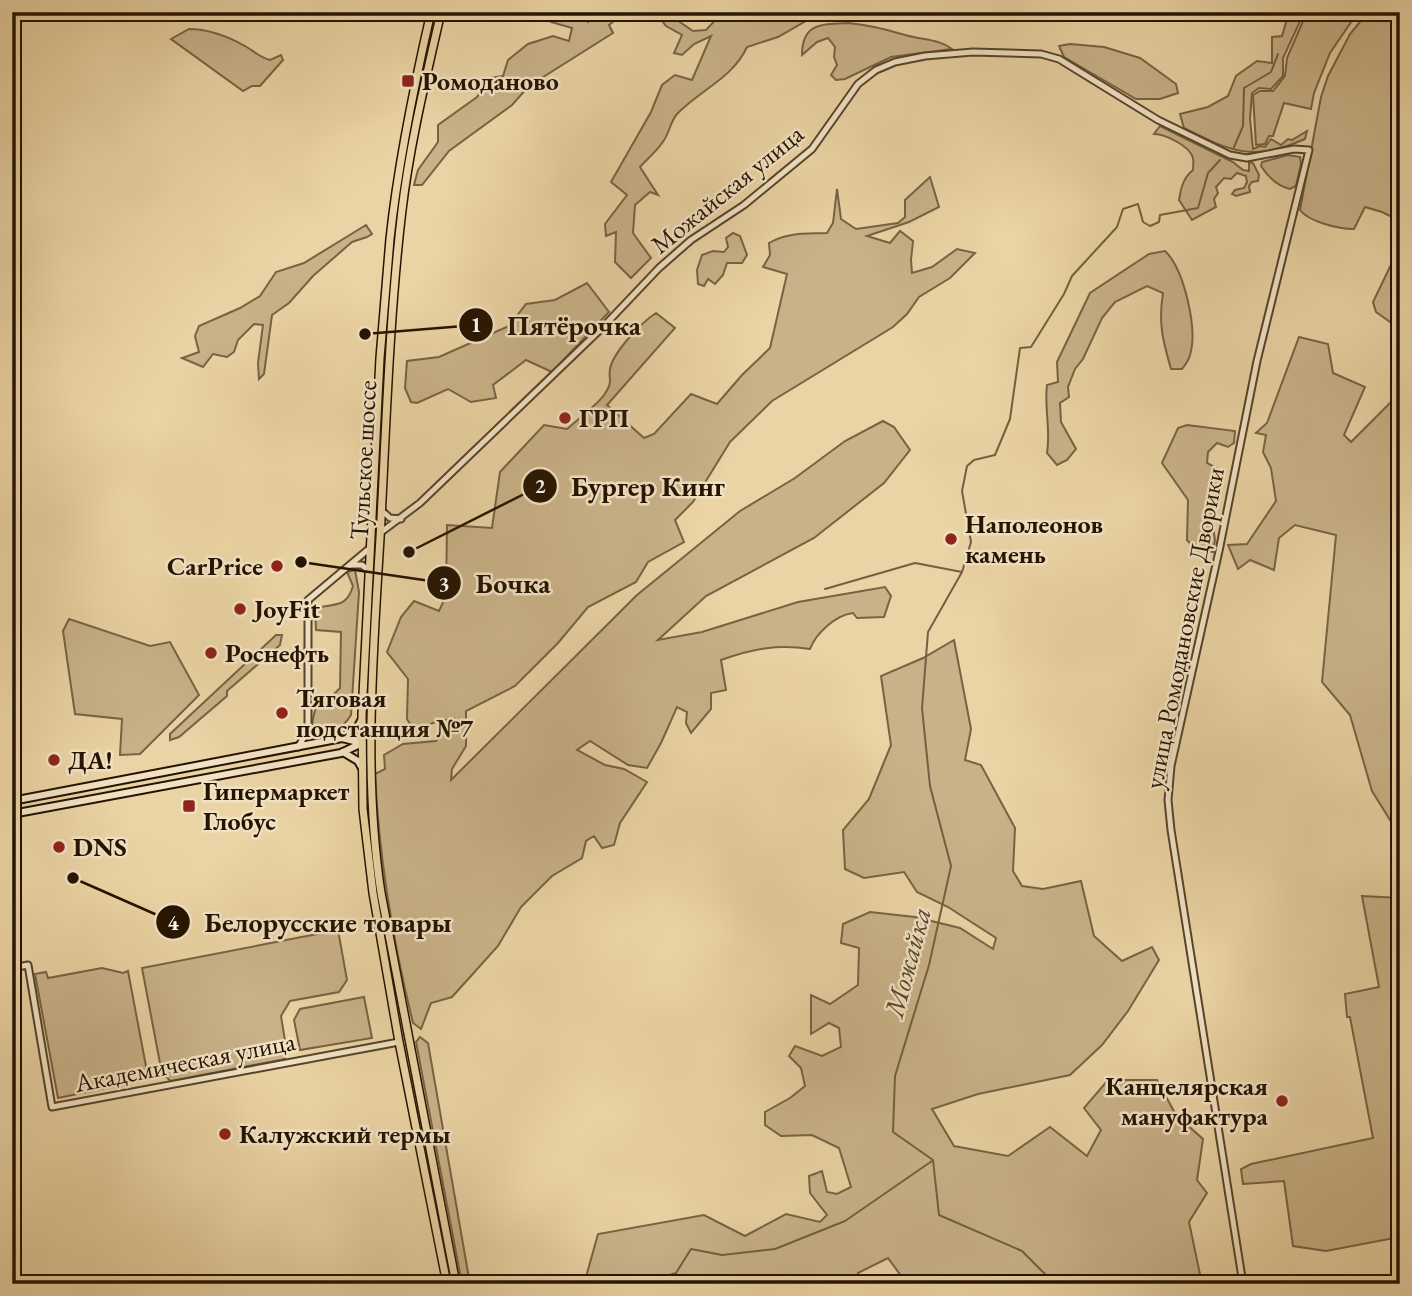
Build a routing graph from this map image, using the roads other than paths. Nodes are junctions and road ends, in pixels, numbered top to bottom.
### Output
1 (431, 12) edge
2 (441, 12) edge
3 (1309, 150) joint
4 (381, 510) junction
5 (401, 519) junction
6 (380, 534) junction
7 (370, 548) junction
8 (351, 565) junction
9 (369, 572) junction
10 (362, 715) junction
11 (342, 738) junction
12 (366, 743) junction
13 (314, 744) junction
14 (298, 747) junction
15 (343, 752) junction
16 (317, 757) junction
17 (362, 769) junction
18 (12, 801) edge
19 (12, 814) edge
20 (12, 968) edge
21 (399, 1042) junction
22 (447, 1284) edge
23 (456, 1284) edge
24 (1243, 1284) edge

1 - 7 main road, Тульское шоссе
2 - 4 main road, Тульское шоссе
3 - 5 street, Можайская улица
3 - 24 street, улица Ромодановские Дворики
4 - 5 street
4 - 6 main road, Тульское шоссе
5 - 6 street, Можайская улица
6 - 12 main road, Тульское шоссе
7 - 8 street
7 - 9 main road, Тульское шоссе
8 - 9 street
8 - 14 street
9 - 10 main road, Тульское шоссе
10 - 11 main road
10 - 12 main road, Тульское шоссе
11 - 12 main road
11 - 13 main road
12 - 15 main road
12 - 17 main road, Тульское шоссе
12 - 23 main road, Тульское шоссе
13 - 14 main road
13 - 16 main road
14 - 18 main road
15 - 16 main road
15 - 17 main road
16 - 19 main road
17 - 21 main road, Тульское шоссе
20 - 21 street, Академическая улица
21 - 22 main road, Тульское шоссе

